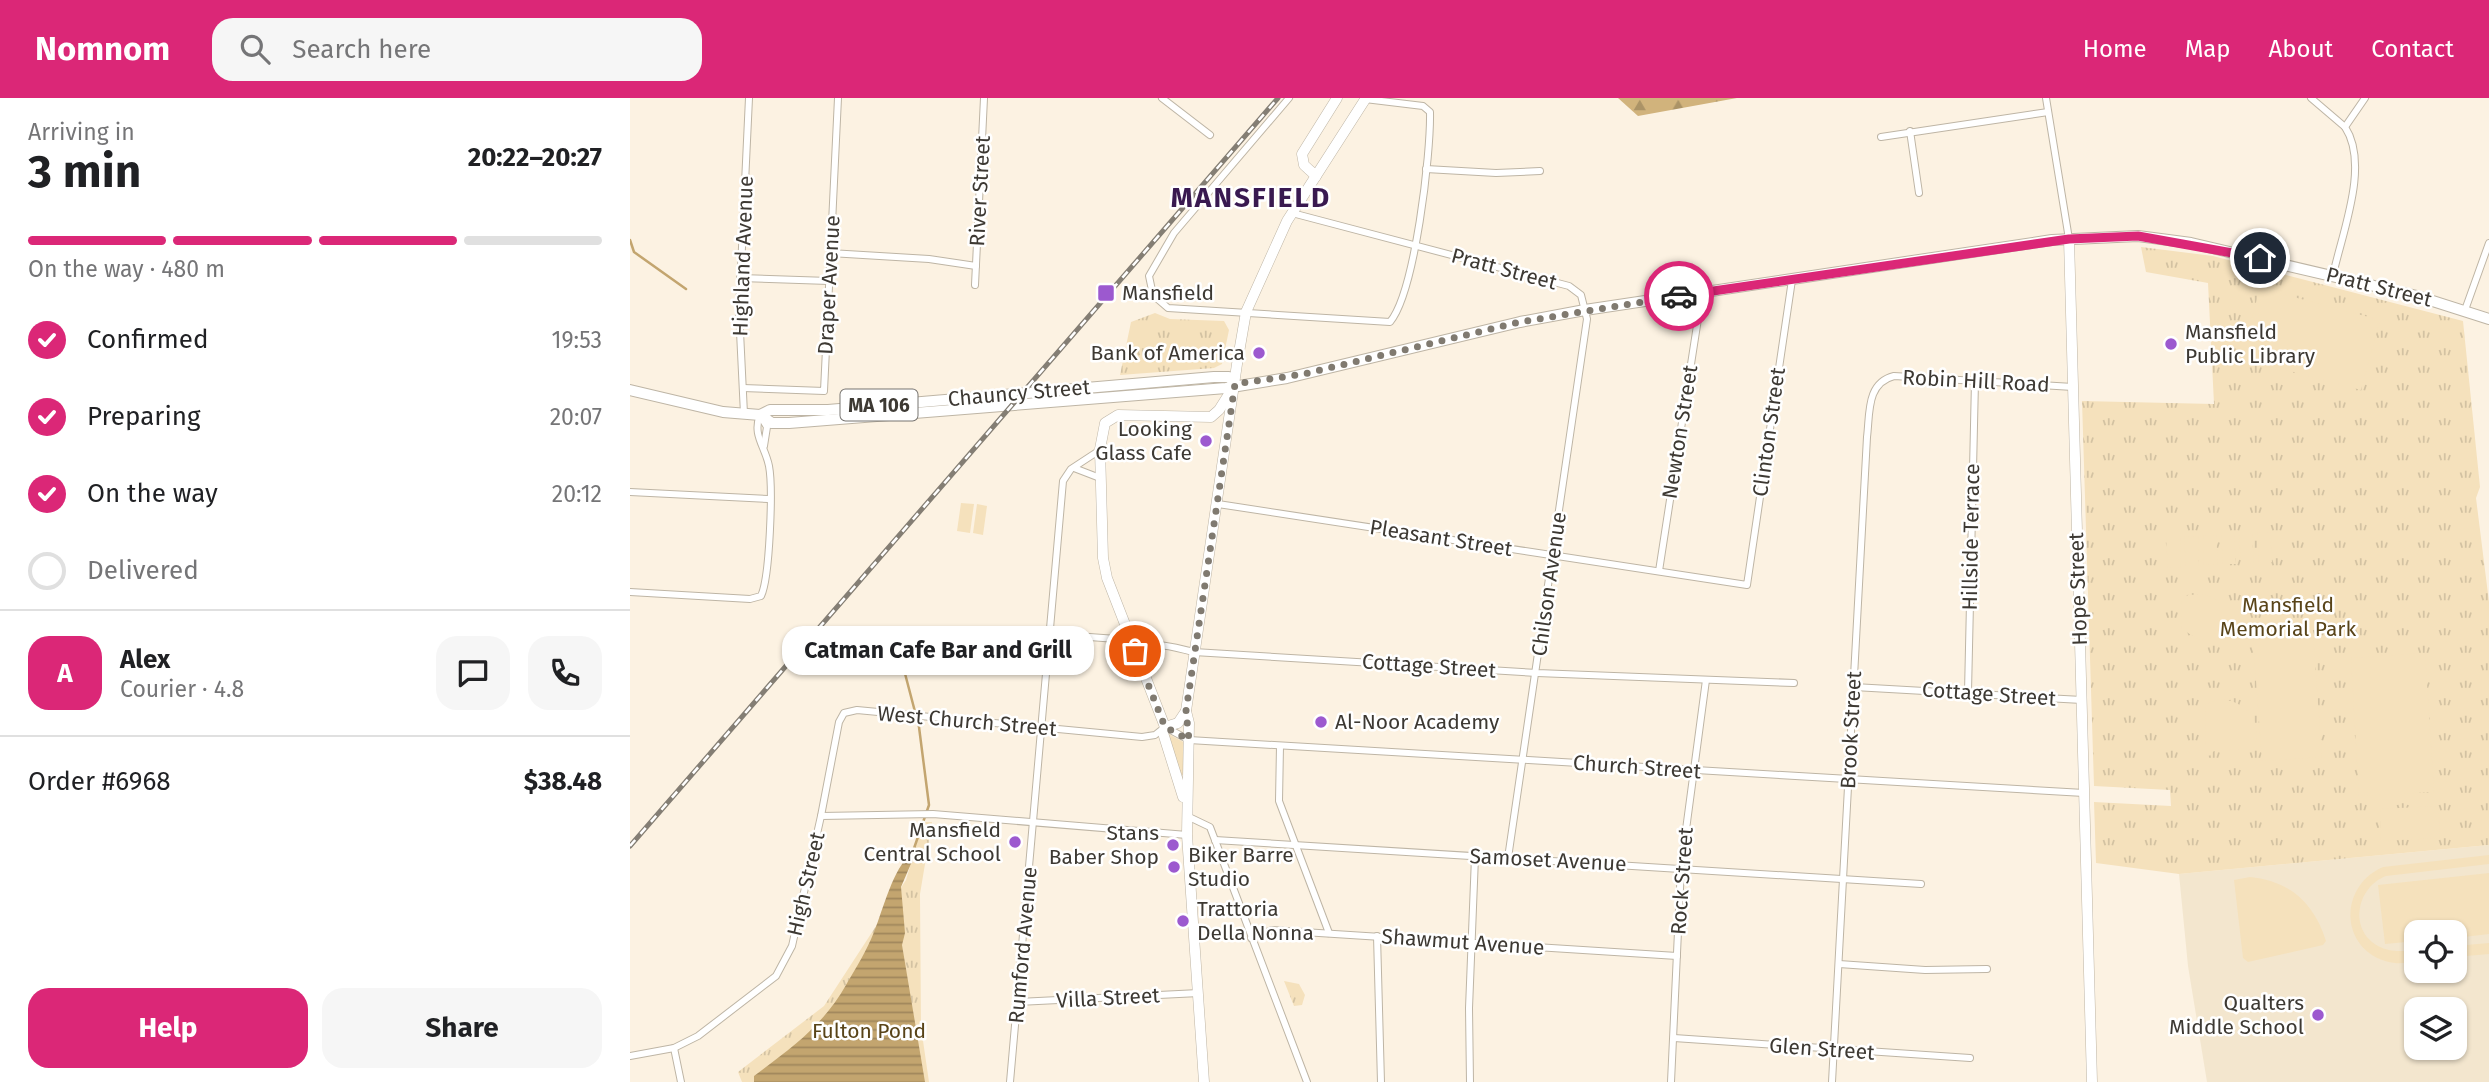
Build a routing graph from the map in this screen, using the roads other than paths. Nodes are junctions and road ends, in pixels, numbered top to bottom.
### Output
1 (749, 98) edge
2 (838, 98) edge
3 (984, 98) edge
4 (1162, 98) edge
5 (1289, 98) edge
6 (1337, 98) edge
7 (1366, 98) edge
8 (2046, 98) edge
9 (2311, 98) edge
10 (2365, 98) edge
11 (2048, 112) junction
12 (2345, 127) junction
13 (1910, 131) junction
14 (1210, 135) dead end
15 (1881, 137) dead end
16 (1426, 169) junction
17 (1540, 171) dead end
18 (1315, 176) junction
19 (1919, 193) dead end
20 (1292, 213) junction
21 (2069, 239) junction
22 (2489, 243) edge
23 (1416, 246) junction
24 (830, 253) junction
25 (976, 265) junction
26 (2333, 275) junction
27 (740, 278) junction
28 (1792, 280) junction
29 (829, 281) junction
30 (975, 285) dead end
31 (1702, 293) junction
32 (1585, 310) junction
33 (2465, 310) junction
34 (1246, 312) junction
35 (2489, 319) edge
36 (1975, 381) junction
37 (1881, 382) joint
38 (1235, 384) junction
39 (2073, 387) junction
40 (743, 388) junction
41 (630, 390) edge
42 (744, 414) junction
43 (760, 415) junction
44 (1211, 417) junction
45 (764, 446) junction
46 (1226, 447) junction
47 (1100, 449) junction
48 (1074, 468) junction
49 (1100, 478) junction
50 (630, 492) edge
51 (768, 499) junction
52 (1218, 504) junction
53 (1553, 555) junction
54 (1659, 571) junction
55 (1747, 584) joint
56 (630, 592) edge
57 (1049, 634) junction
58 (1130, 640) junction
59 (1135, 651) junction
60 (1194, 652) junction
61 (1537, 673) junction
62 (1706, 680) junction
63 (1794, 683) dead end
64 (1854, 687) junction
65 (1968, 692) junction
66 (2082, 700) junction
67 (1186, 711) junction
68 (1041, 727) junction
69 (1165, 727) junction
70 (1189, 740) junction
71 (1280, 746) junction
72 (1523, 759) junction
73 (1693, 770) junction
74 (1848, 780) junction
75 (2084, 793) junction
76 (821, 816) junction
77 (1186, 816) junction
78 (1034, 822) junction
79 (1187, 835) junction
80 (1215, 841) junction
81 (1294, 846) junction
82 (1475, 857) junction
83 (1508, 858) junction
84 (1681, 867) junction
85 (1843, 877) junction
86 (1921, 884) dead end
87 (1329, 933) junction
88 (1377, 936) junction
89 (1251, 937) junction
90 (1472, 942) junction
91 (1677, 956) junction
92 (1839, 964) junction
93 (1987, 970) dead end
94 (1199, 993) junction
95 (1018, 1002) junction
96 (1674, 1038) junction
97 (674, 1048) junction
98 (1834, 1051) junction
99 (630, 1056) edge
100 (1970, 1058) dead end
101 (681, 1082) edge
102 (1010, 1082) edge
103 (1204, 1082) edge
104 (1307, 1082) edge
105 (1381, 1082) edge
106 (1470, 1082) edge
107 (1671, 1082) edge
108 (1832, 1082) edge
109 (2092, 1082) edge

1 - 27 street, Highland Avenue
2 - 24 street, Draper Avenue
3 - 25 street, River Street
4 - 14 street
5 - 34 street
6 - 18 main road
7 - 16 street
7 - 18 main road
8 - 11 street, Hope Street
9 - 12 street
10 - 12 street
11 - 13 street
11 - 21 street, Hope Street
12 - 26 street
13 - 15 street
13 - 19 street
16 - 17 street
16 - 23 street
18 - 20 main road
20 - 23 street, Pratt Street
20 - 34 main road
21 - 26 main road, Pratt Street / MA 106
21 - 28 main road, Pratt Street / MA 106
21 - 39 main road, Hope Street
22 - 33 street
23 - 32 street, Pratt Street
23 - 34 street
24 - 25 street
24 - 29 street, Draper Avenue
25 - 30 street, River Street
26 - 33 main road, Pratt Street / MA 106
27 - 29 street
27 - 40 street, Highland Avenue
28 - 31 main road, Pratt Street / MA 106
28 - 55 street, Clinton Street
29 - 40 street, Draper Avenue
31 - 32 main road, Pratt Street / MA 106
31 - 54 street, Newton Street
32 - 38 main road, Chauncy Street / MA 106
32 - 53 street, Chilson Avenue
33 - 35 main road, Pratt Street / MA 106
34 - 38 main road
36 - 37 street, Robin Hill Road
36 - 39 street, Robin Hill Road
36 - 65 street, Hillside Terrace
37 - 64 street, Brook Street
38 - 43 main road, Chauncy Street / MA 106
38 - 44 main road
38 - 46 main road
39 - 66 main road, Hope Street
40 - 42 street, Highland Avenue
41 - 42 main road, Chauncy Street / MA 106
42 - 43 main road, Chauncy Street / MA 106
43 - 45 street
43 - 45 street
44 - 46 main road
44 - 47 main road
45 - 51 street
46 - 52 main road
47 - 48 street
47 - 49 main road
48 - 49 street
48 - 57 street, Rumford Avenue
49 - 58 main road
50 - 51 street
51 - 56 street
52 - 53 street, Pleasant Street
52 - 60 main road
53 - 54 street, Pleasant Street
53 - 61 street, Chilson Avenue
54 - 55 street, Pleasant Street
57 - 58 street
57 - 68 street, Rumford Avenue
58 - 59 main road
59 - 60 street, Cottage Street
59 - 69 main road
60 - 61 street, Cottage Street
60 - 67 main road
61 - 62 street, Cottage Street
61 - 72 street, Chilson Avenue
62 - 63 street, Cottage Street
62 - 73 street, Rock Street
64 - 65 street, Cottage Street
64 - 74 street, Brook Street
65 - 66 street, Cottage Street
66 - 75 main road, Hope Street
67 - 69 main road
67 - 70 main road
68 - 69 street, West Church Street
68 - 76 street, West Church Street
68 - 78 street, Rumford Avenue
69 - 70 street
69 - 77 main road
70 - 71 street, Church Street
70 - 77 main road
71 - 72 street, Church Street
71 - 81 street
72 - 73 street, Church Street
72 - 83 street, Chilson Avenue
73 - 74 street, Church Street
73 - 84 street, Rock Street
74 - 75 street, Church Street
74 - 85 street, Brook Street
75 - 109 main road, Hope Street
76 - 78 street, High Street
76 - 97 street, High Street
77 - 79 main road
77 - 80 street
78 - 79 street, High Street
78 - 95 street, Rumford Avenue
79 - 94 main road
80 - 81 street, Samoset Avenue
80 - 89 street
81 - 82 street, Samoset Avenue
81 - 87 street
82 - 83 street, Samoset Avenue
82 - 90 street
83 - 84 street, Samoset Avenue
84 - 85 street, Samoset Avenue
84 - 91 street, Rock Street
85 - 86 street, Samoset Avenue
85 - 92 street, Brook Street
87 - 88 street, Shawmut Avenue
87 - 89 street, Shawmut Avenue
88 - 90 street, Shawmut Avenue
88 - 105 street
89 - 104 street
90 - 91 street, Shawmut Avenue
90 - 106 street
91 - 96 street, Rock Street
92 - 93 street
92 - 98 street, Brook Street
94 - 95 street, Villa Street
94 - 103 main road
95 - 102 street, Rumford Avenue
96 - 98 street, Glen Street
96 - 107 street, Rock Street
97 - 99 street, High Street
97 - 101 street
98 - 100 street, Glen Street
98 - 108 street, Brook Street

